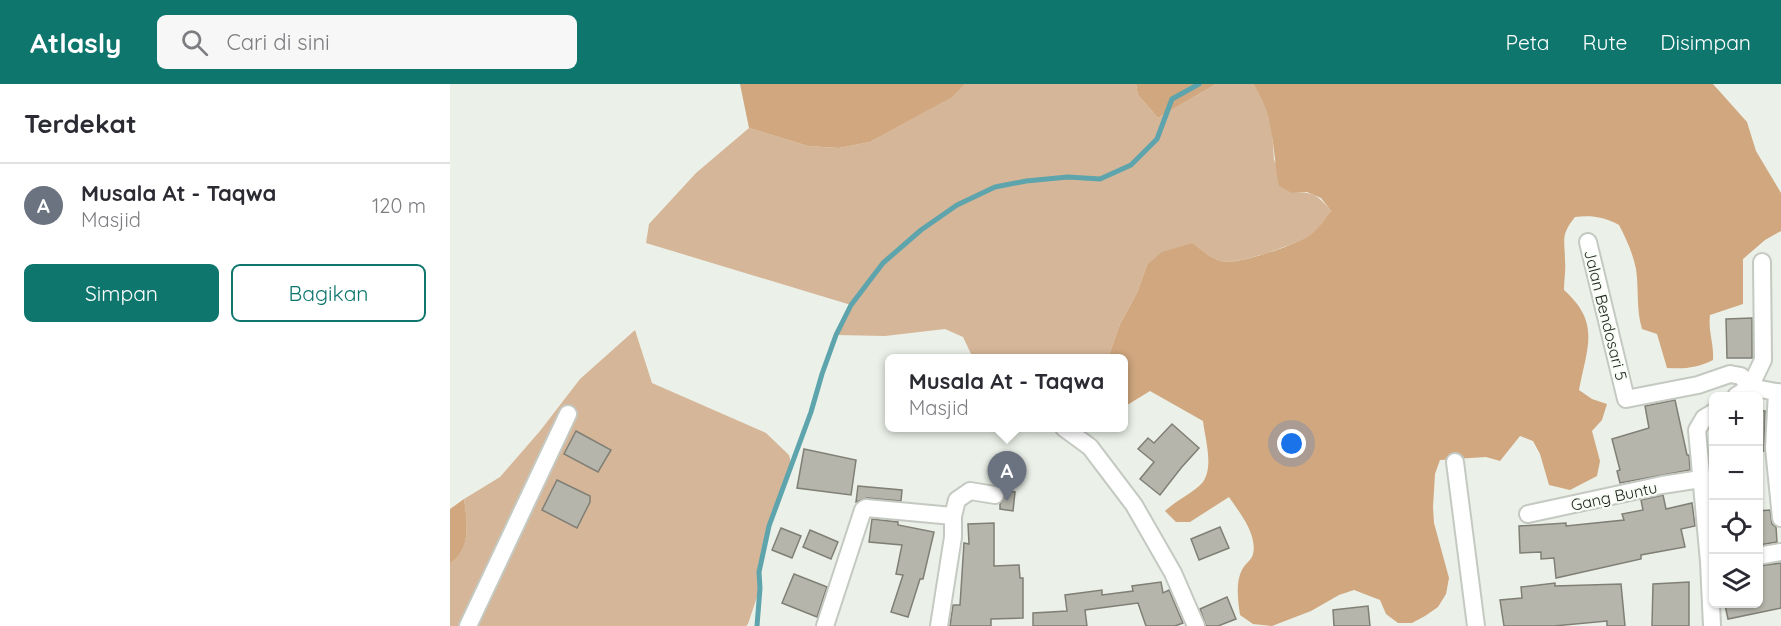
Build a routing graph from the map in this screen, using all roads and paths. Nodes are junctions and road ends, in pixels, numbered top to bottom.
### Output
1 (1588, 242) dead end
2 (1762, 262) dead end
3 (1743, 392) edge
4 (1763, 392) edge
5 (1779, 392) edge
6 (568, 414) dead end
7 (1709, 415) edge
8 (1069, 432) edge
9 (1455, 462) dead end
10 (1701, 479) junction
11 (995, 495) dead end
12 (1528, 514) dead end
13 (953, 516) junction
14 (1781, 518) edge
15 (1781, 552) edge
16 (1710, 554) edge
17 (1763, 554) edge
18 (1712, 608) edge
19 (468, 626) edge
20 (825, 626) edge
21 (939, 626) edge
22 (1196, 626) edge
23 (1476, 626) edge
24 (1712, 626) edge

1 - 3 street, Jalan Bendosari 5
2 - 3 street
4 - 5 street
5 - 14 street
6 - 19 street
7 - 10 street
8 - 22 street
9 - 23 street
10 - 12 street, Gang Buntu
10 - 16 street
11 - 13 street
13 - 20 street
13 - 21 street
15 - 17 street
18 - 24 street

